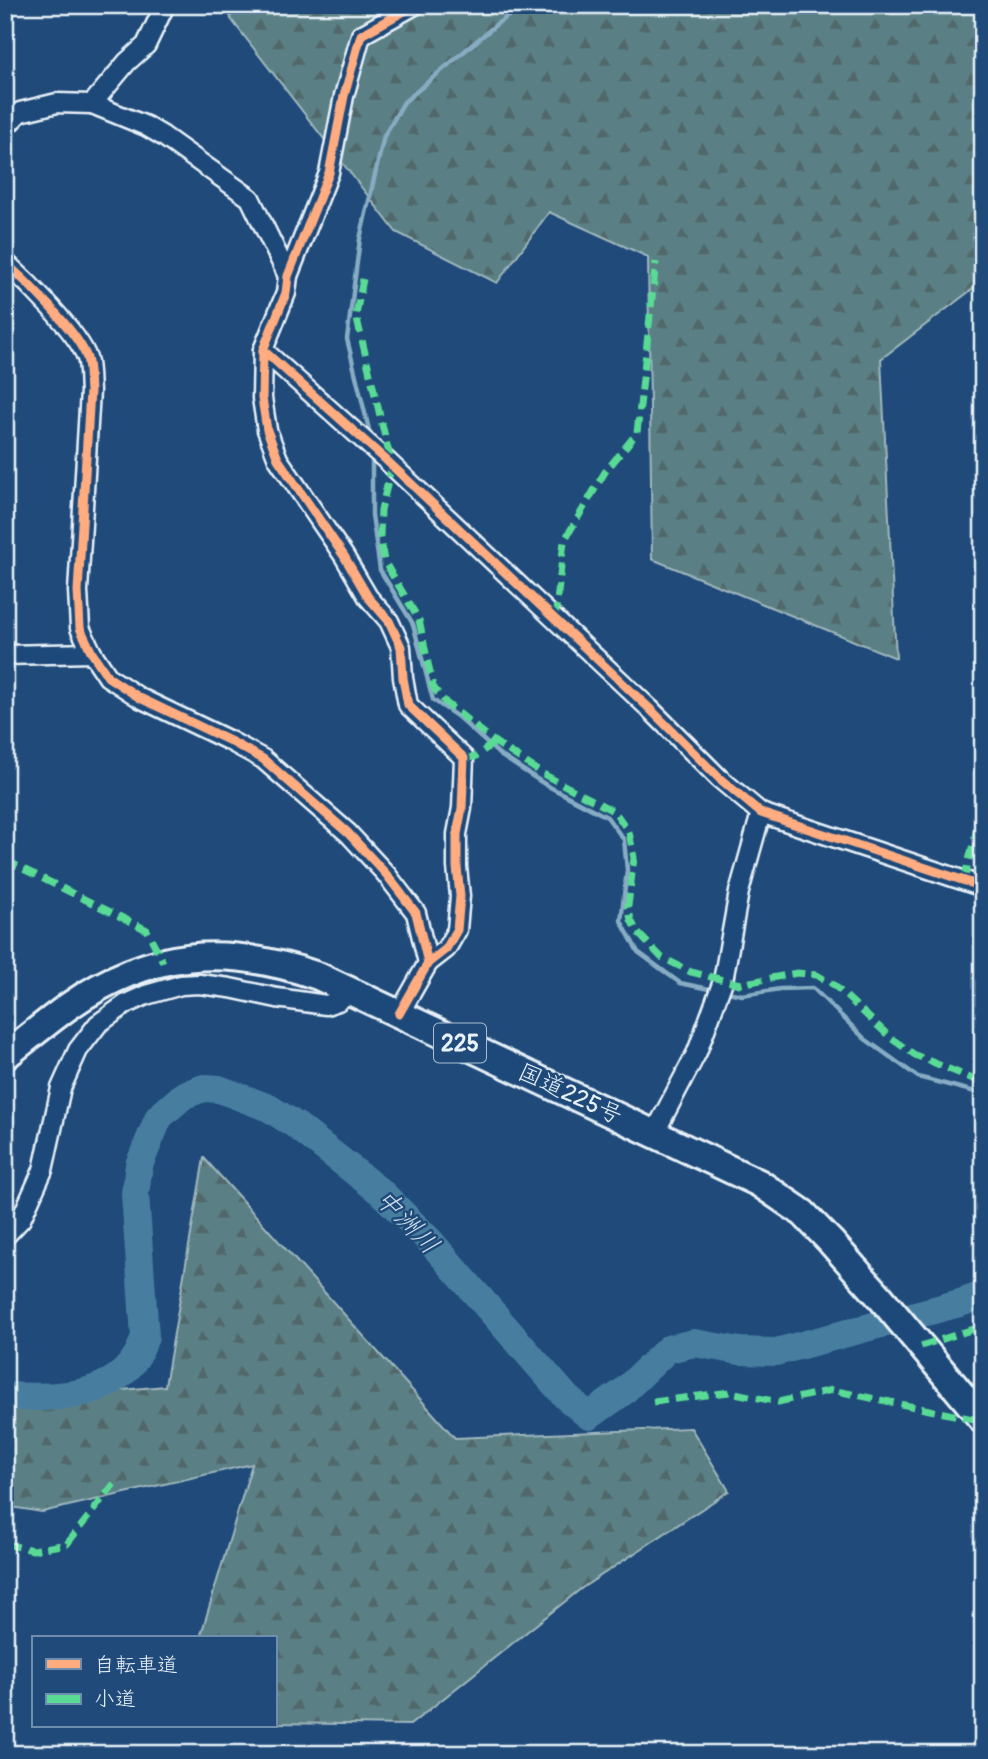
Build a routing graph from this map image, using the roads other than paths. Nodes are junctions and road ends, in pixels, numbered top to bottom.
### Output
1 (164, 5) edge
2 (415, 5) edge
3 (92, 103) junction
4 (5, 127) edge
5 (5, 262) edge
6 (288, 276) junction
7 (263, 350) junction
8 (92, 653) junction
9 (5, 655) edge
10 (761, 813) junction
11 (983, 887) edge
12 (428, 963) junction
13 (351, 991) junction
14 (399, 1014) junction
15 (5, 1055) edge
16 (654, 1134) junction
17 (5, 1236) edge
18 (983, 1420) edge

1 - 3 street
2 - 6 street
3 - 4 street
3 - 6 street
5 - 8 street
6 - 7 street
7 - 10 street
7 - 12 street
8 - 9 street
8 - 12 street
10 - 11 street
10 - 16 street
12 - 14 street
13 - 14 highway, 国道225号 / 225
13 - 15 highway, 国道225号 / 225
13 - 17 street
14 - 16 highway, 国道225号 / 225
16 - 18 highway, 国道225号 / 225

